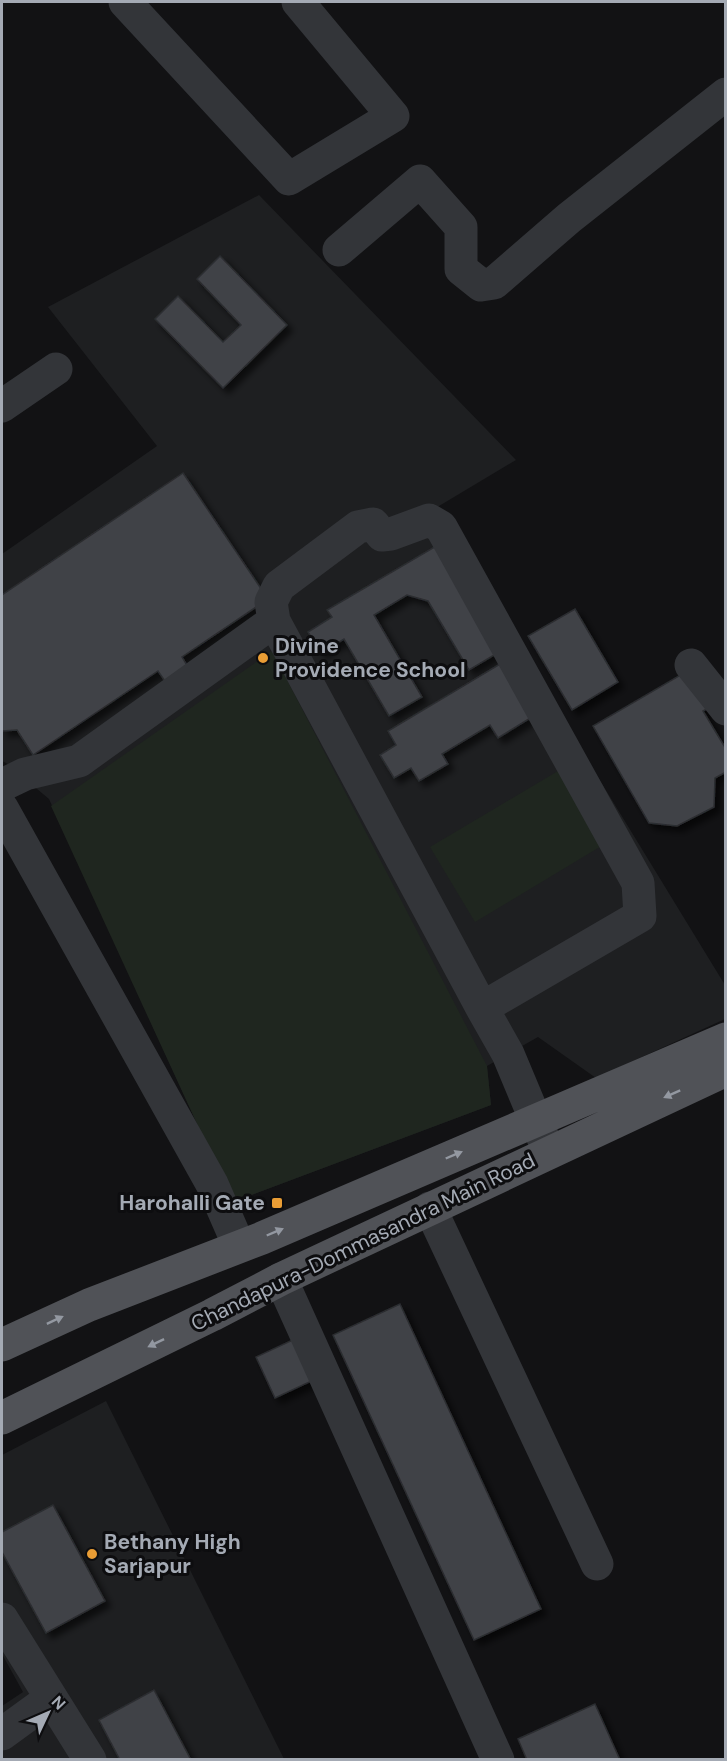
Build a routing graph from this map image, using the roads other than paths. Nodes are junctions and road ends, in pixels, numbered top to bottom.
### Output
1 (125, 2) edge
2 (298, 2) edge
3 (726, 94) edge
4 (339, 250) dead end
5 (56, 369) dead end
6 (2, 406) edge
7 (274, 621) junction
8 (691, 665) dead end
9 (726, 709) edge
10 (2, 785) edge
11 (2, 808) edge
12 (482, 1008) junction
13 (726, 1039) edge
14 (726, 1070) edge
15 (536, 1120) junction
16 (549, 1152) junction
17 (430, 1208) junction
18 (239, 1246) junction
19 (280, 1279) junction
20 (2, 1345) edge
21 (2, 1418) edge
22 (597, 1564) dead end
23 (2, 1619) edge
24 (50, 1699) junction
25 (2, 1734) edge
26 (90, 1760) edge
27 (498, 1760) edge

1 - 2 street
3 - 4 street
5 - 6 street
7 - 10 street
7 - 12 street
7 - 12 street
8 - 9 street
11 - 18 street
12 - 15 street
13 - 15 main road, Chandapura-Dommasandra Main Road
14 -> 16 main road, Chandapura-Dommasandra Main Road
15 - 16 street
18 -> 15 main road, Chandapura-Dommasandra Main Road
16 - 17 main road, Chandapura-Dommasandra Main Road
17 - 19 main road, Chandapura-Dommasandra Main Road
17 - 22 street
20 -> 18 main road, Chandapura-Dommasandra Main Road
19 -> 21 main road, Chandapura-Dommasandra Main Road
19 - 27 street
23 - 24 street
24 - 25 street
24 - 26 street

